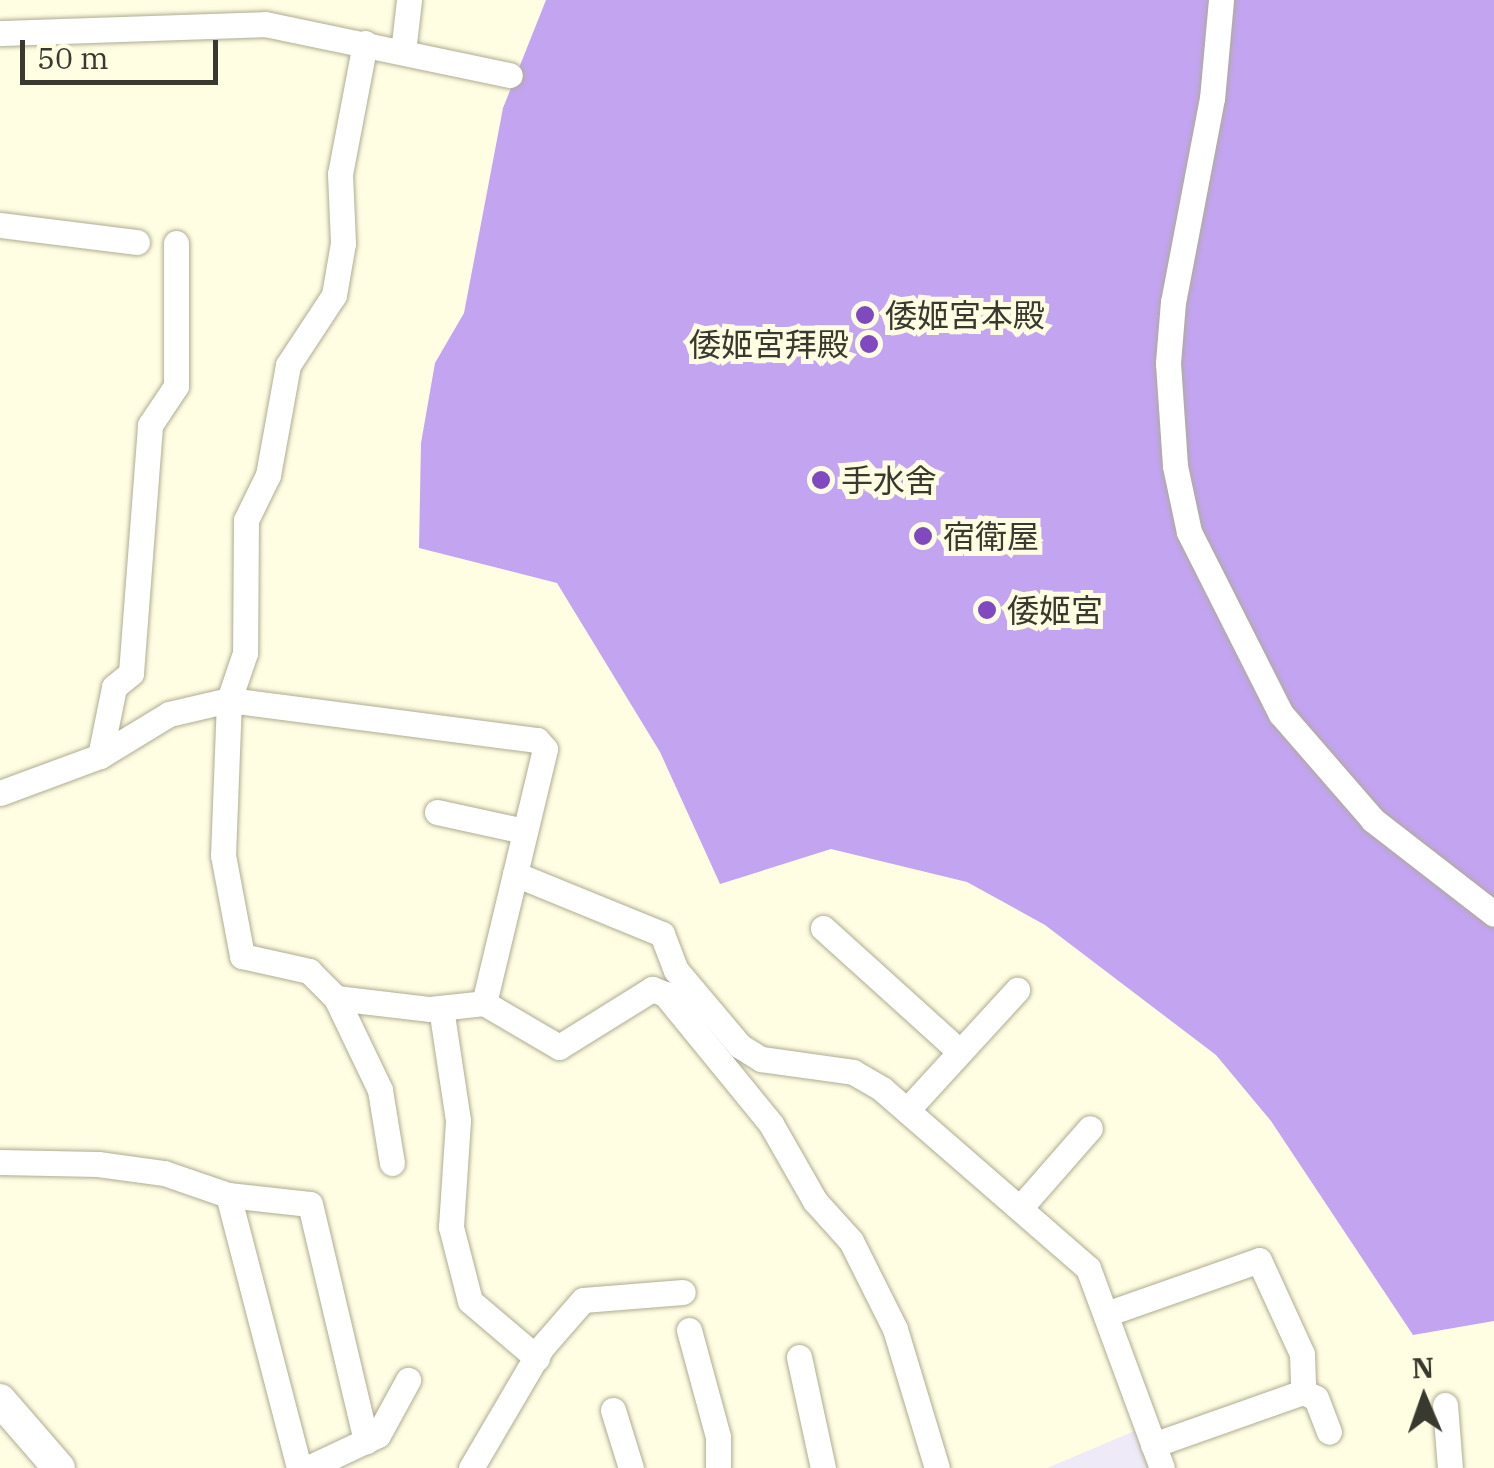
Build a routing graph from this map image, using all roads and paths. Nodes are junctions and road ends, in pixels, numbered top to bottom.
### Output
1 (410, 0) edge
2 (1221, 0) edge
3 (0, 33) edge
4 (365, 43) junction
5 (403, 52) junction
6 (510, 76) dead end
7 (0, 225) edge
8 (137, 242) dead end
9 (176, 243) dead end
10 (228, 700) junction
11 (100, 756) junction
12 (0, 794) edge
13 (437, 812) dead end
14 (524, 831) junction
15 (515, 874) junction
16 (1494, 914) edge
17 (823, 928) dead end
18 (1017, 990) dead end
19 (336, 998) junction
20 (484, 1004) junction
21 (440, 1008) junction
22 (959, 1051) junction
23 (907, 1110) junction
24 (1090, 1128) dead end
25 (0, 1162) edge
26 (392, 1162) dead end
27 (228, 1195) junction
28 (1020, 1208) junction
29 (683, 1292) dead end
30 (1106, 1314) junction
31 (689, 1330) dead end
32 (537, 1358) junction
33 (799, 1358) dead end
34 (408, 1380) dead end
35 (1303, 1392) junction
36 (0, 1400) edge
37 (1445, 1405) dead end
38 (613, 1410) dead end
39 (1329, 1432) dead end
40 (366, 1441) junction
41 (1158, 1457) edge
42 (59, 1468) edge
43 (299, 1468) edge
44 (308, 1468) edge
45 (472, 1468) edge
46 (631, 1468) edge
47 (718, 1468) edge
48 (823, 1468) edge
49 (937, 1468) edge
50 (1450, 1468) edge

1 - 5 street
2 - 16 street
3 - 4 street
4 - 5 street
4 - 10 street
5 - 6 street
7 - 8 street
9 - 11 street
10 - 11 street
10 - 14 street
10 - 19 street
11 - 12 street
13 - 14 street
14 - 15 street
15 - 20 street
15 - 23 street
17 - 22 street
18 - 22 street
19 - 21 street
19 - 26 street
20 - 21 street
20 - 49 street
21 - 32 street
22 - 23 street
23 - 28 street
24 - 28 street
25 - 27 street
27 - 40 street
27 - 43 street
28 - 30 street
29 - 32 street
30 - 35 street
30 - 41 street
31 - 47 street
32 - 45 street
33 - 48 street
34 - 40 street
35 - 39 street
35 - 41 street
36 - 42 street
37 - 50 street
38 - 46 street
40 - 44 street

